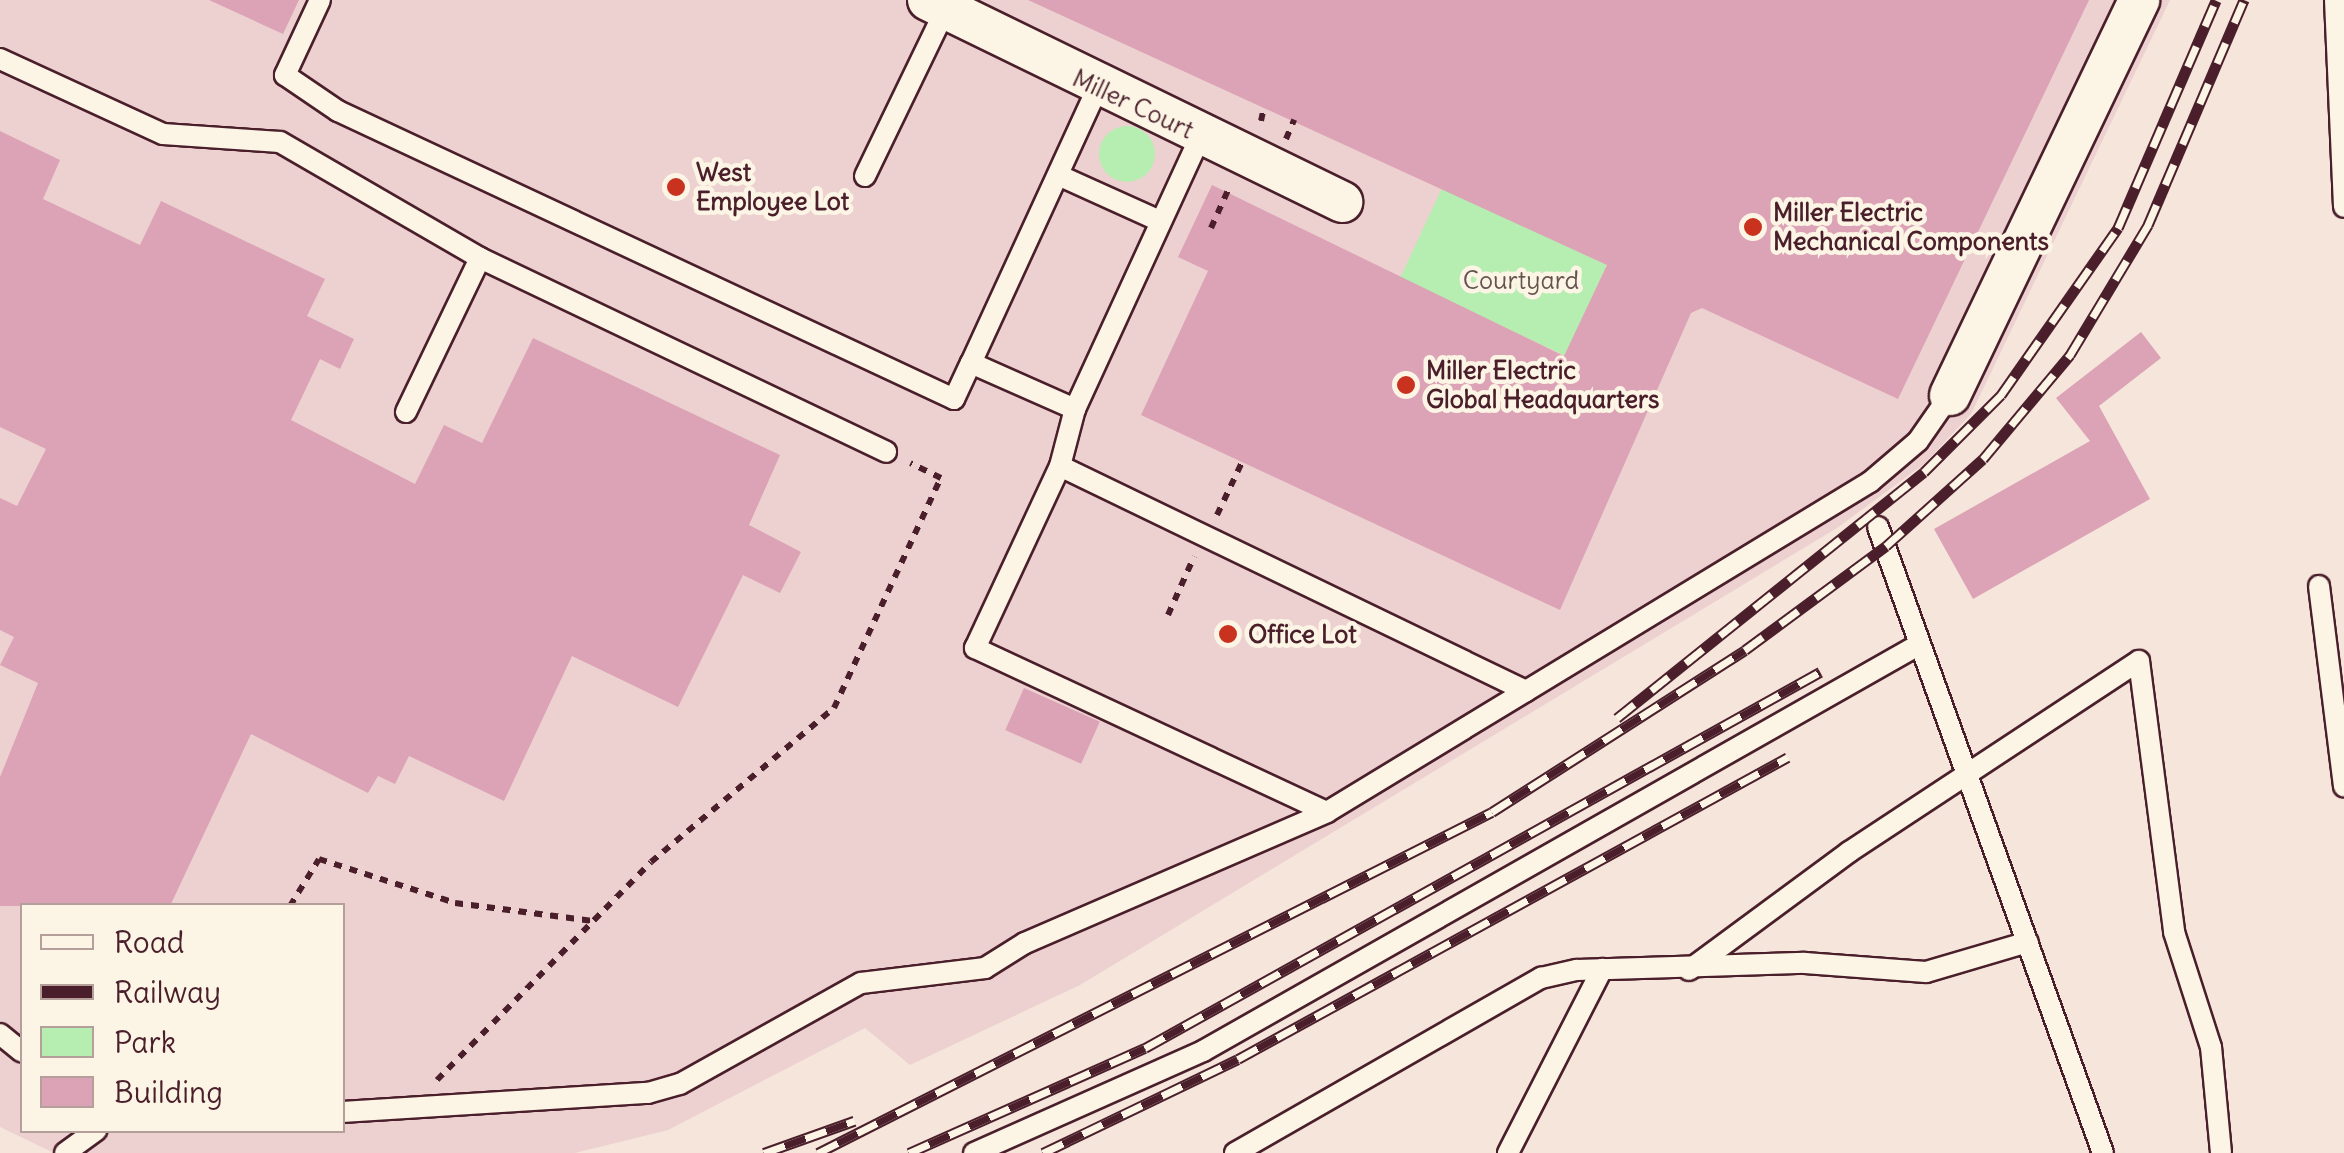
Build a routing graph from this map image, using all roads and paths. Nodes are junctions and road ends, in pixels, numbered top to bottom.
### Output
1 (320, 0) edge
2 (2139, 0) edge
3 (2334, 0) edge
4 (942, 3) edge
5 (0, 58) edge
6 (1098, 87) junction
7 (1201, 136) junction
8 (1058, 174) junction
9 (866, 176) dead end
10 (1342, 202) dead end
11 (2344, 207) edge
12 (1160, 221) junction
13 (480, 258) junction
14 (971, 363) junction
15 (1950, 395) joint
16 (1075, 408) junction
17 (406, 412) dead end
18 (886, 452) joint
19 (1060, 466) junction
20 (1878, 528) dead end
21 (2319, 586) dead end
22 (1920, 644) junction
23 (1526, 691) junction
24 (1968, 776) junction
25 (2344, 786) edge
26 (1327, 812) junction
27 (292, 903) edge
28 (593, 921) junction
29 (2028, 942) junction
30 (1602, 969) junction
31 (1689, 970) junction
32 (0, 1034) edge
33 (20, 1050) edge
34 (410, 1108) junction
35 (345, 1112) edge
36 (93, 1133) edge
37 (65, 1153) edge
38 (974, 1153) edge
39 (1235, 1153) edge
40 (1508, 1153) edge
41 (2103, 1153) edge
42 (2221, 1153) edge

1 - 14 lane
2 - 15 street
3 - 11 lane
4 - 6 street, Miller Court
4 - 9 lane
5 - 13 lane
6 - 7 street, Miller Court
6 - 8 lane
7 - 10 street, Miller Court
7 - 12 lane
8 - 12 lane
8 - 14 lane
12 - 16 lane
13 - 17 lane
13 - 18 lane
14 - 16 lane
15 - 23 lane
16 - 19 lane
18 - 28 path
19 - 23 lane
19 - 26 lane
20 - 22 lane
21 - 25 lane
22 - 24 lane
22 - 38 lane
23 - 26 lane
24 - 29 lane
24 - 31 lane
24 - 42 lane
26 - 34 lane
27 - 28 path
28 - 34 path
29 - 31 lane
29 - 41 lane
30 - 31 lane
30 - 39 lane
30 - 40 lane
32 - 33 lane
34 - 35 lane
36 - 37 lane

